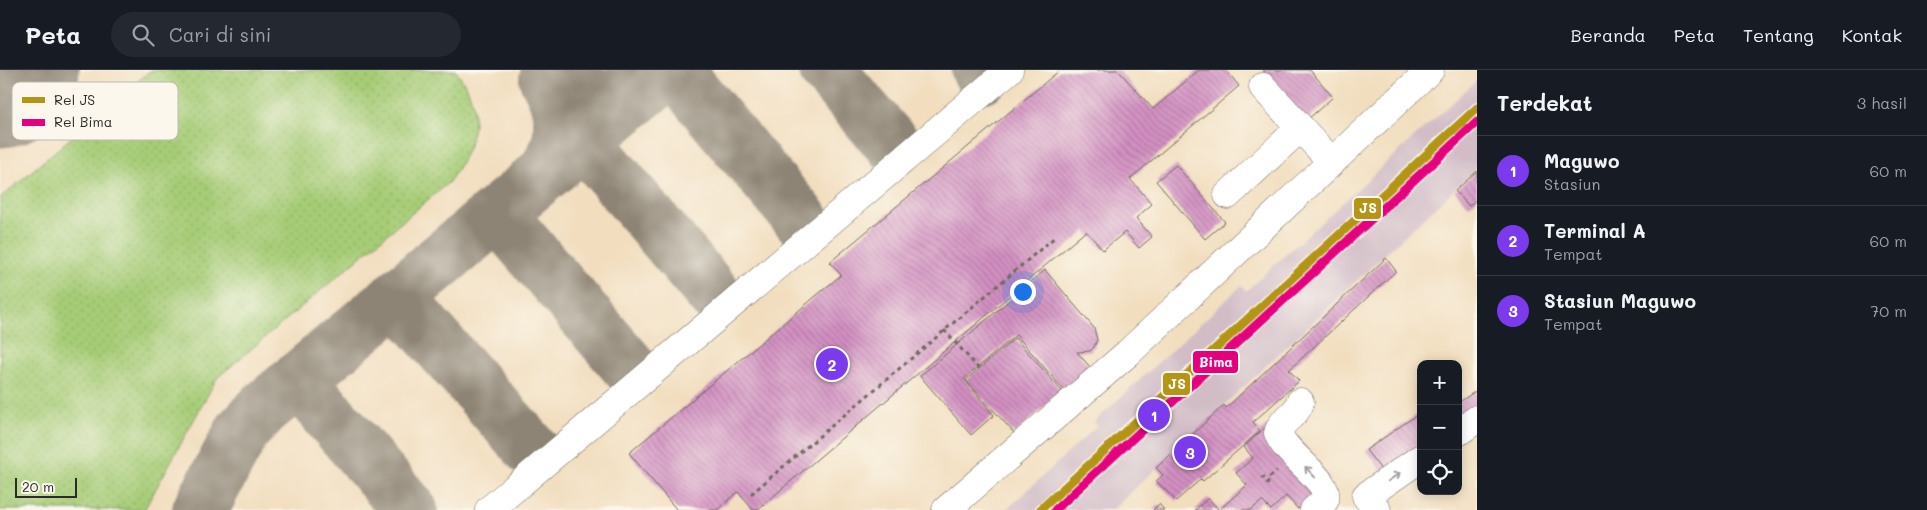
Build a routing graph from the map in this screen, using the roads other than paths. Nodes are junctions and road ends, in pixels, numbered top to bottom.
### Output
1 (1009, 70) edge
2 (1430, 70) edge
3 (1263, 87) dead end
4 (1300, 128) junction
5 (1331, 161) junction
6 (1228, 195) dead end
7 (1300, 402) dead end
8 (1477, 419) edge
9 (1462, 429) edge
10 (1417, 462) edge
11 (1372, 503) edge
12 (489, 510) edge
13 (946, 510) edge
14 (1314, 510) edge

1 - 12 street
2 - 5 street
3 - 4 street
4 - 5 street
4 - 6 street
5 - 13 street
14 -> 7 street
8 - 9 street
11 -> 10 street

